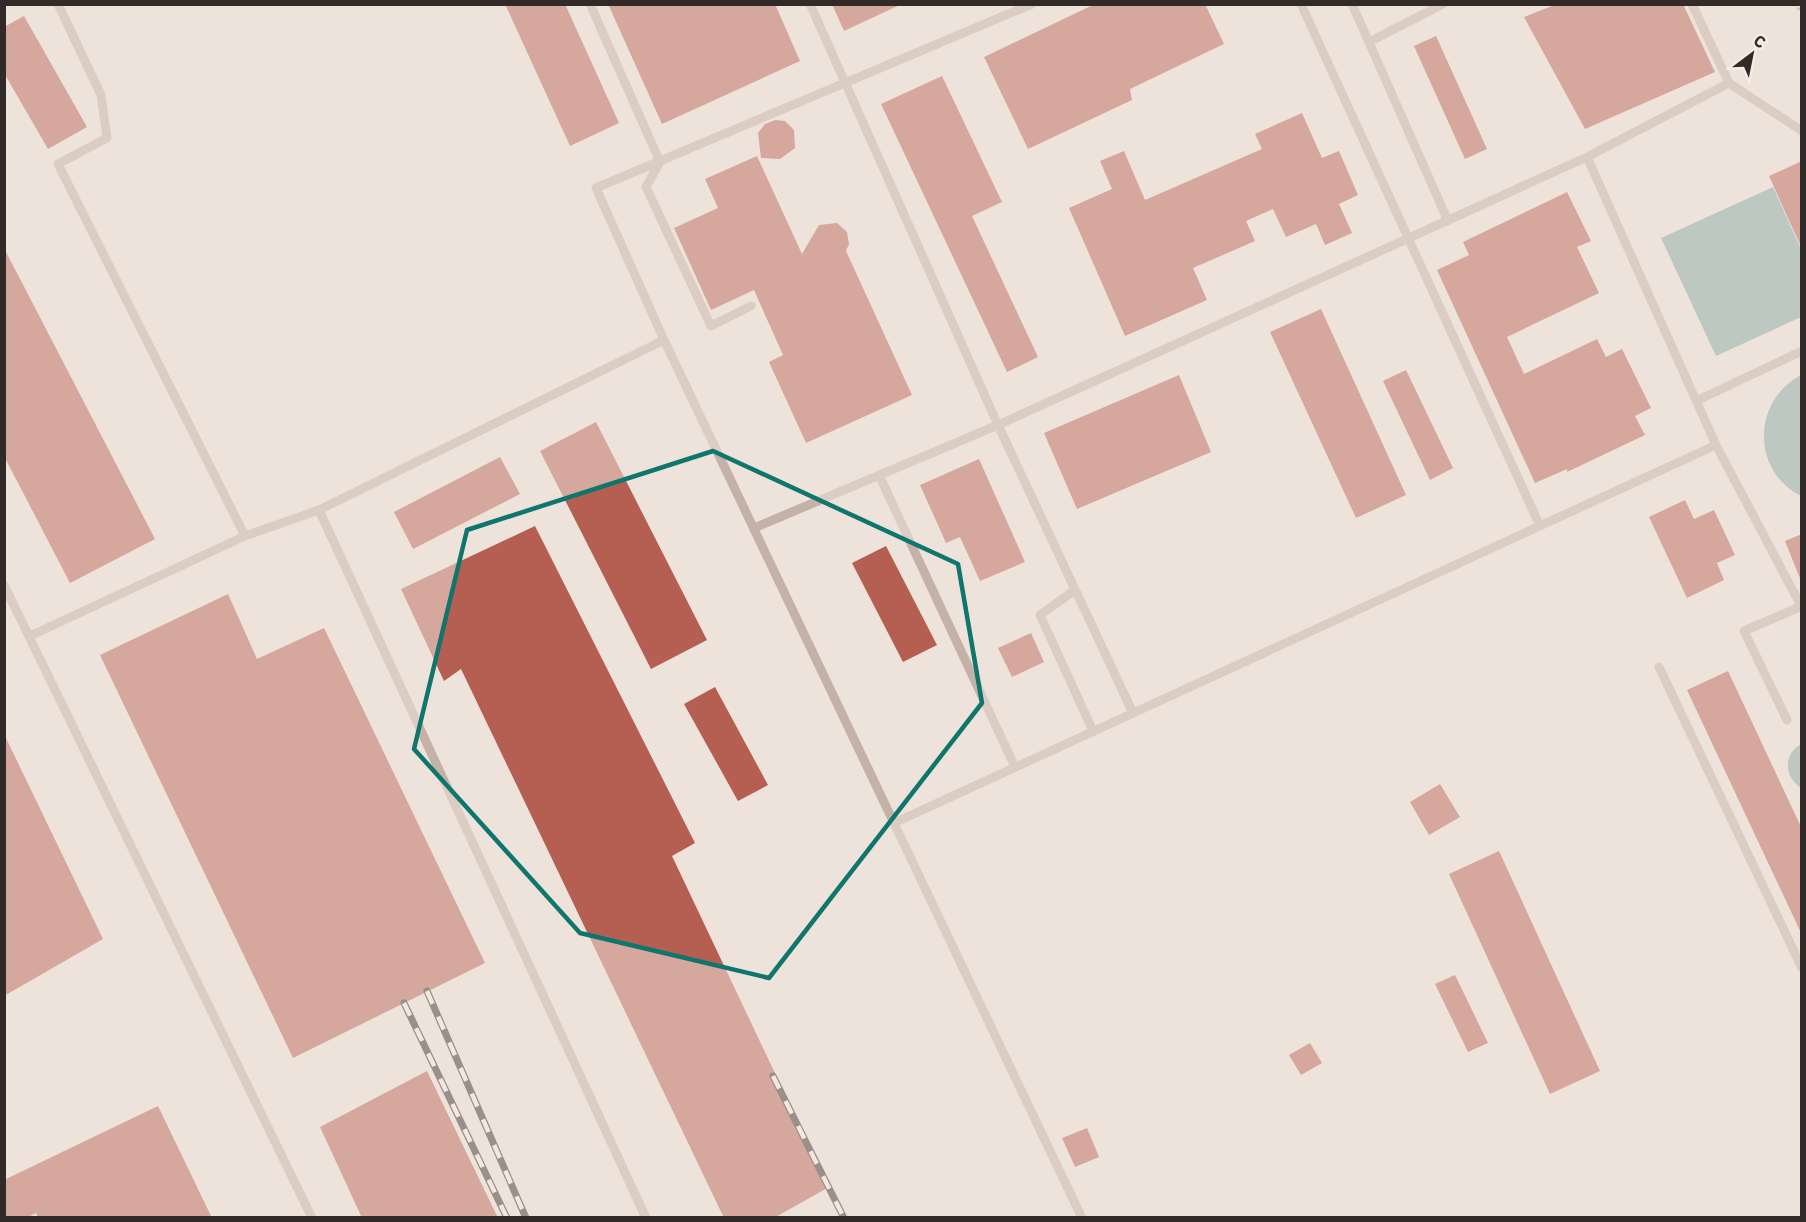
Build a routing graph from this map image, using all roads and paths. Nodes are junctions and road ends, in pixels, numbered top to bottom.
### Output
1 (58, 4) edge
2 (590, 4) edge
3 (810, 4) edge
4 (1032, 4) edge
5 (1301, 4) edge
6 (1352, 4) edge
7 (1443, 4) edge
8 (1692, 4) edge
9 (1793, 4) edge
10 (1802, 12) edge
11 (1369, 42) junction
12 (1729, 83) junction
13 (846, 85) junction
14 (1802, 131) edge
15 (1587, 158) junction
16 (660, 162) junction
17 (1448, 221) junction
18 (1408, 239) junction
19 (751, 306) dead end
20 (664, 340) junction
21 (1802, 351) edge
22 (1696, 400) junction
23 (998, 425) junction
24 (1716, 445) junction
25 (879, 475) junction
26 (319, 510) junction
27 (1540, 526) junction
28 (754, 528) junction
29 (246, 536) junction
30 (4, 585) edge
31 (1075, 590) junction
32 (1801, 606) edge
33 (30, 636) junction
34 (1659, 667) dead end
35 (1133, 713) junction
36 (1787, 720) dead end
37 (1094, 731) junction
38 (1015, 767) junction
39 (894, 823) junction
40 (1800, 963) edge
41 (312, 1218) edge
42 (646, 1218) edge
43 (1082, 1218) edge

1 - 29 lane
2 - 16 lane
3 - 13 lane
4 - 13 lane
5 - 18 lane
6 - 11 lane
7 - 11 lane
8 - 12 lane
9 - 10 path
11 - 17 lane
12 - 14 lane
12 - 15 lane
13 - 16 lane
13 - 23 lane
15 - 17 lane
15 - 22 lane
16 - 19 lane
16 - 20 lane
17 - 18 lane
18 - 23 lane
18 - 27 lane
20 - 26 lane
20 - 28 lane
21 - 22 lane
22 - 24 lane
23 - 25 lane
23 - 31 lane
24 - 27 lane
24 - 32 lane
25 - 28 lane
25 - 38 lane
26 - 29 lane
26 - 42 lane
27 - 35 lane
28 - 39 lane
29 - 33 lane
30 - 33 lane
31 - 35 lane
31 - 37 lane
32 - 36 lane
33 - 41 lane
34 - 40 lane
35 - 37 lane
37 - 38 lane
38 - 39 lane
39 - 43 lane

